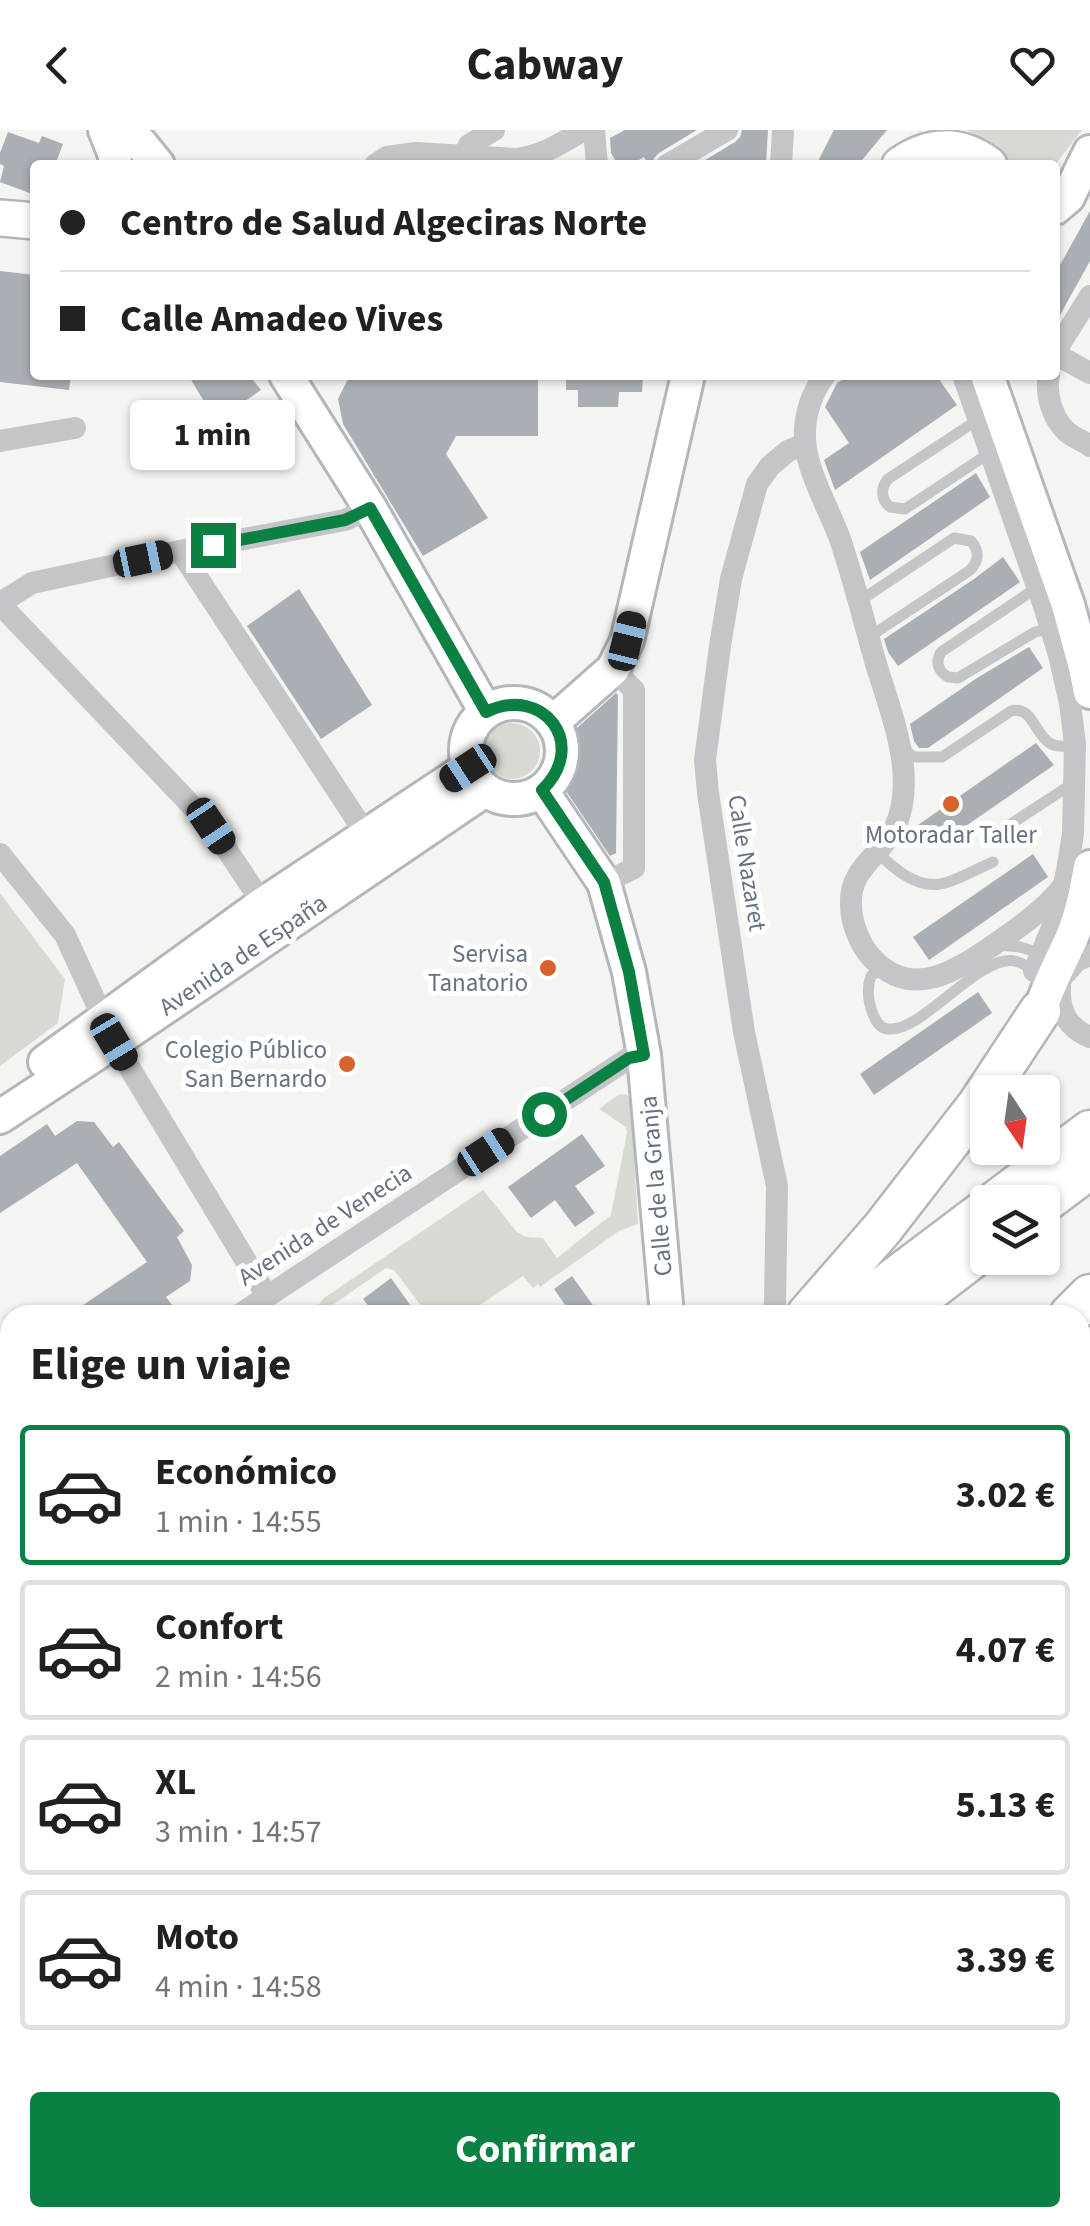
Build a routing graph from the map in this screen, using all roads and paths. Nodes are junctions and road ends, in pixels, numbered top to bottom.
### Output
1 (105, 130) edge
2 (126, 130) edge
3 (494, 130) edge
4 (727, 130) edge
5 (784, 130) edge
6 (584, 132) edge
7 (922, 146) edge
8 (464, 156) junction
9 (1086, 158) edge
10 (114, 160) edge
11 (154, 160) edge
12 (382, 160) edge
13 (596, 160) edge
14 (676, 160) edge
15 (781, 160) edge
16 (983, 160) edge
17 (1060, 181) edge
18 (1060, 204) edge
19 (0, 218) edge
20 (30, 221) edge
21 (0, 242) edge
22 (30, 244) edge
23 (1090, 296) edge
24 (1060, 345) edge
25 (1060, 356) edge
26 (1090, 373) edge
27 (293, 380) edge
28 (687, 380) edge
29 (822, 380) edge
30 (965, 380) edge
31 (989, 380) edge
32 (1012, 380) edge
33 (1049, 380) edge
34 (979, 419) junction
35 (75, 428) dead end
36 (0, 441) edge
37 (804, 444) junction
38 (1090, 446) edge
39 (990, 452) junction
40 (370, 508) junction
41 (180, 551) junction
42 (1038, 587) junction
43 (858, 602) junction
44 (0, 604) edge
45 (1090, 608) edge
46 (1053, 634) junction
47 (869, 638) junction
48 (613, 669) junction
49 (1090, 692) edge
50 (486, 712) junction
51 (552, 722) junction
52 (898, 744) junction
53 (1075, 744) junction
54 (476, 779) junction
55 (1075, 782) junction
56 (542, 790) junction
57 (366, 834) junction
58 (988, 839) dead end
59 (875, 851) junction
60 (0, 854) edge
61 (993, 862) dead end
62 (1081, 876) edge
63 (604, 882) junction
64 (263, 904) junction
65 (992, 946) junction
66 (1057, 965) edge
67 (882, 968) junction
68 (109, 1032) junction
69 (1090, 1037) edge
70 (644, 1055) junction
71 (0, 1095) edge
72 (0, 1117) edge
73 (1090, 1131) edge
74 (1090, 1168) edge
75 (1047, 1185) edge
76 (1055, 1185) edge
77 (970, 1222) edge
78 (970, 1260) edge
79 (269, 1301) junction
80 (260, 1305) edge
81 (665, 1305) edge
82 (775, 1305) edge
83 (816, 1305) edge
84 (859, 1305) edge
85 (911, 1305) edge

1 - 10 main road
2 - 11 main road
3 - 8 street
4 - 14 street
5 - 15 street
6 - 8 street
6 - 13 street
7 - 16 main road
8 - 12 street
9 - 17 main road
9 - 18 main road
19 - 20 main road
21 - 22 main road
23 - 24 street
25 - 26 street
27 - 40 main road
28 - 48 main road
29 - 37 street
30 - 34 street
31 - 49 main road
32 - 45 main road
33 - 38 street
34 - 39 street
34 - 39 lane
35 - 36 street
37 - 43 street
37 - 82 street, Calle Nazaret
39 - 42 street
40 - 41 street
40 - 50 main road
41 - 44 street
41 - 57 street
42 - 46 street
42 - 46 lane
43 - 47 street
43 - 47 lane
44 - 64 street
46 - 53 street
47 - 52 street
48 - 51 main road
48 - 63 street
50 - 51 main road
50 - 54 main road
51 - 56 main road
52 - 53 lane
52 - 59 street
53 - 55 street
54 - 56 main road
54 - 57 main road, Avenida de España
54 - 68 main road, Avenida de España
55 - 58 lane
55 - 62 street
56 - 63 main road, Calle de la Granja
57 - 64 main road, Avenida de España
59 - 61 lane
59 - 67 street
60 - 68 street
62 - 65 street
62 - 66 main road
63 - 70 main road, Calle de la Granja
64 - 68 main road, Avenida de España
65 - 66 lane
65 - 67 street
66 - 67 lane
66 - 69 street
66 - 83 highway
68 - 71 main road, Avenida de España
68 - 72 main road, Avenida de España
68 - 79 street
70 - 79 street, Avenida de Venecia
70 - 81 main road, Calle de la Granja
73 - 75 highway
74 - 76 highway
77 - 84 highway
78 - 85 highway
79 - 80 street, Avenida de Venecia

